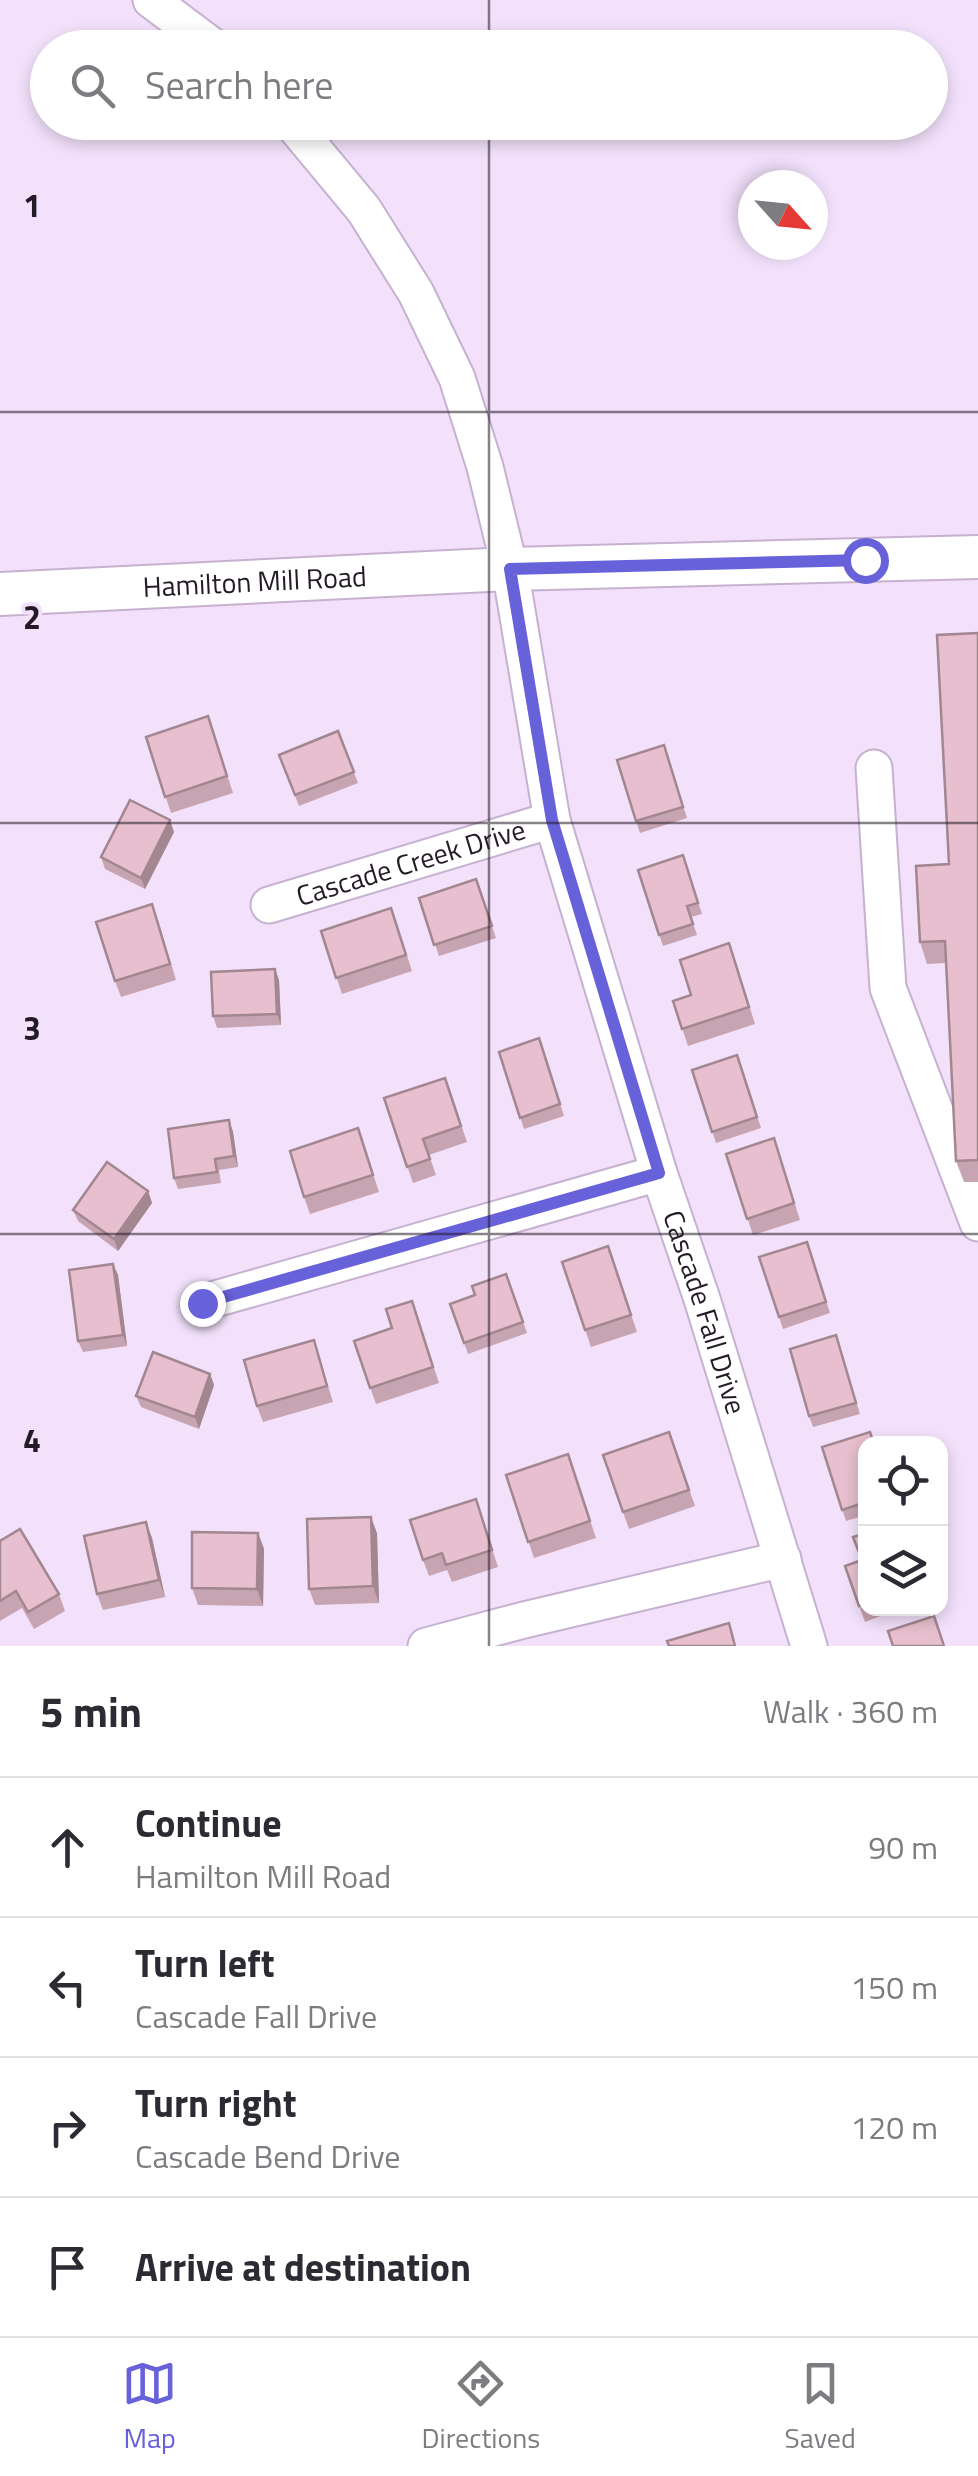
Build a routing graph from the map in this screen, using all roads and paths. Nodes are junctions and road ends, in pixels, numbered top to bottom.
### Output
1 (151, 0) edge
2 (191, 30) edge
3 (306, 140) edge
4 (978, 558) edge
5 (510, 569) junction
6 (0, 594) edge
7 (874, 768) dead end
8 (552, 820) junction
9 (269, 905) dead end
10 (659, 1173) junction
11 (978, 1223) edge
12 (202, 1303) dead end
13 (782, 1559) junction
14 (426, 1646) edge
15 (810, 1646) edge

1 - 2 street
3 - 5 street
4 - 5 main road, Hamilton Mill Road
5 - 6 main road, Hamilton Mill Road
5 - 8 street, Cascade Fall Drive
7 - 11 street
8 - 9 street, Cascade Creek Drive
8 - 10 street, Cascade Fall Drive
10 - 12 street
10 - 13 street, Cascade Fall Drive
13 - 14 street
13 - 15 street, Cascade Fall Drive

